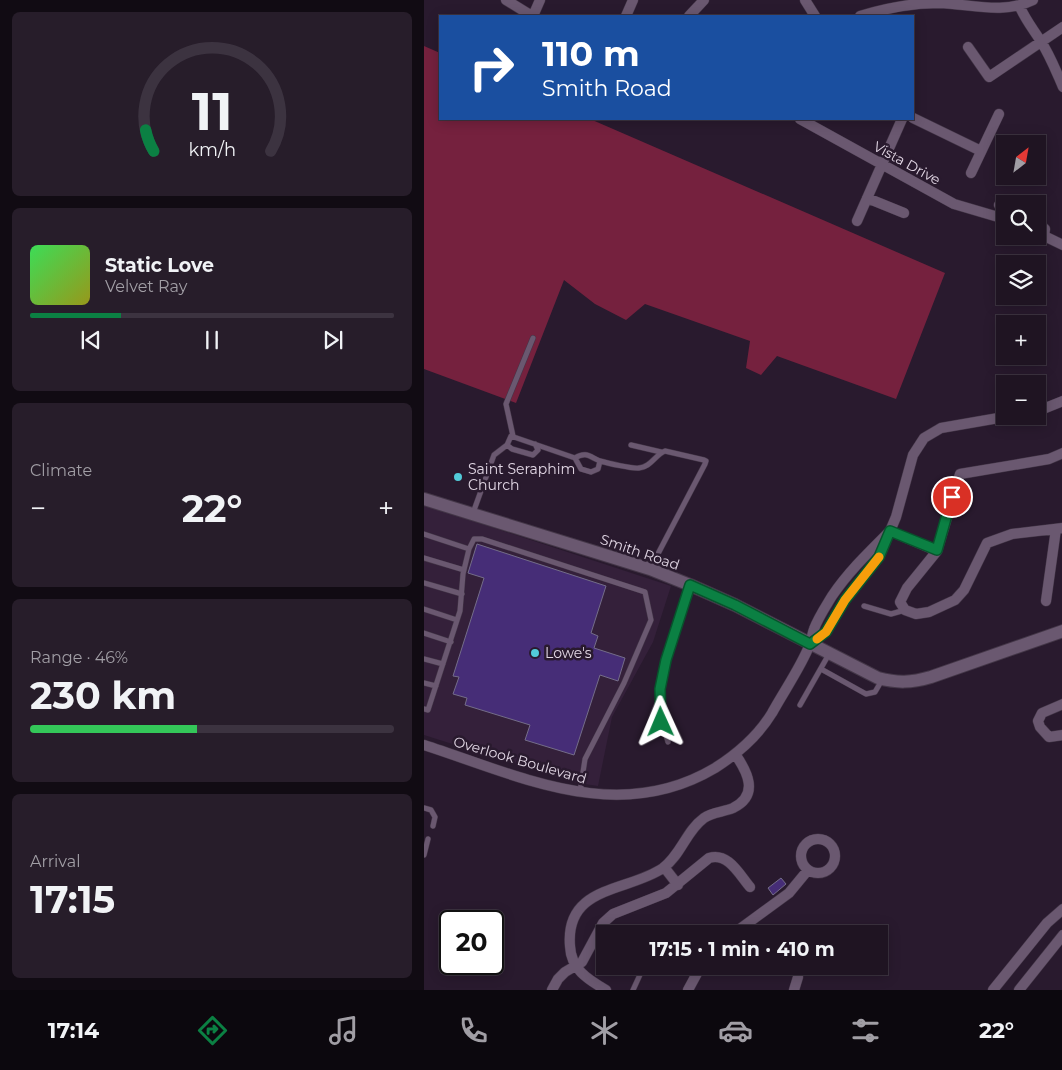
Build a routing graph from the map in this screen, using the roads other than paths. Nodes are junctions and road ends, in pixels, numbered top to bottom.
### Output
1 (506, 0) edge
2 (540, 0) edge
3 (633, 0) edge
4 (704, 0) edge
5 (805, 0) edge
6 (1033, 0) edge
7 (940, 2) edge
8 (1007, 4) edge
9 (878, 5) edge
10 (1020, 6) junction
11 (530, 15) edge
12 (532, 15) edge
13 (626, 15) edge
14 (689, 15) edge
15 (814, 15) edge
16 (862, 15) edge
17 (1062, 27) edge
18 (1041, 41) junction
19 (968, 47) dead end
20 (1062, 88) edge
21 (999, 114) dead end
22 (914, 118) edge
23 (802, 120) edge
24 (902, 120) edge
25 (981, 151) junction
26 (881, 164) junction
27 (971, 173) dead end
28 (867, 198) junction
29 (904, 213) dead end
30 (996, 217) edge
31 (857, 221) dead end
32 (1046, 237) edge
33 (1062, 245) edge
34 (534, 338) dead end
35 (1062, 401) edge
36 (1046, 408) edge
37 (996, 418) edge
38 (513, 436) junction
39 (535, 444) junction
40 (507, 445) junction
41 (631, 445) dead end
42 (661, 452) junction
43 (1062, 453) edge
44 (575, 458) junction
45 (600, 461) junction
46 (424, 499) edge
47 (473, 513) junction
48 (1059, 529) edge
49 (890, 531) junction
50 (424, 534) edge
51 (469, 549) junction
52 (937, 550) junction
53 (424, 558) edge
54 (464, 570) junction
55 (650, 570) junction
56 (424, 583) edge
57 (690, 585) junction
58 (462, 594) junction
59 (1046, 601) dead end
60 (864, 606) dead end
61 (424, 610) edge
62 (904, 610) junction
63 (458, 620) junction
64 (1062, 631) edge
65 (424, 633) edge
66 (450, 642) junction
67 (810, 644) junction
68 (830, 654) junction
69 (424, 658) edge
70 (443, 664) junction
71 (821, 669) junction
72 (882, 679) junction
73 (424, 683) edge
74 (436, 686) junction
75 (1062, 704) edge
76 (800, 705) dead end
77 (424, 709) edge
78 (1062, 735) edge
79 (668, 742) dead end
80 (424, 745) edge
81 (735, 754) junction
82 (580, 794) junction
83 (424, 808) edge
84 (433, 826) dead end
85 (428, 839) dead end
86 (424, 855) edge
87 (664, 867) junction
88 (808, 870) dead end
89 (678, 885) junction
90 (750, 887) dead end
91 (1062, 909) edge
92 (745, 925) edge
93 (1062, 935) edge
94 (575, 967) junction
95 (640, 975) edge
96 (696, 975) edge
97 (798, 976) dead end
98 (552, 990) edge
99 (606, 990) edge
100 (633, 990) edge
101 (688, 990) edge
102 (794, 990) edge
103 (994, 990) edge
104 (1019, 990) edge

1 - 11 street
2 - 12 street
3 - 13 street
4 - 14 street
5 - 15 street
6 - 10 street
7 - 8 street
7 - 9 street
8 - 10 street
9 - 16 street
10 - 18 street
17 - 18 street
18 - 19 street
18 - 20 street
21 - 25 street
22 - 25 street
23 - 26 street, Vista Drive
24 - 26 street
25 - 27 street
26 - 28 street
26 - 30 street, Vista Drive
28 - 29 street
28 - 31 street
32 - 33 street
34 - 38 lane
35 - 36 street
37 - 49 street, Overlook Boulevard
38 - 39 lane
38 - 40 lane
39 - 40 lane
39 - 44 lane
40 - 47 lane
41 - 42 lane
42 - 45 lane
42 - 55 lane
43 - 52 street
44 - 45 lane
44 - 45 lane
46 - 47 street, Smith Road
47 - 55 street, Smith Road
48 - 59 street
48 - 62 street
49 - 52 street
49 - 67 street, Overlook Boulevard
50 - 51 lane
51 - 54 lane
51 - 82 lane
52 - 62 street
53 - 54 lane
54 - 58 lane
55 - 57 street, Smith Road
56 - 58 lane
57 - 67 street, Smith Road
57 - 79 lane
58 - 63 lane
60 - 62 lane
61 - 63 lane
63 - 66 lane
64 - 72 street, Smith Road
65 - 66 lane
66 - 70 lane
67 - 68 street, Smith Road
67 - 81 street, Overlook Boulevard
68 - 71 lane
68 - 72 street, Smith Road
69 - 70 lane
70 - 74 lane
71 - 72 lane
71 - 76 lane
73 - 74 lane
74 - 77 lane
75 - 78 street
80 - 82 street, Overlook Boulevard
81 - 82 street, Overlook Boulevard
81 - 87 street
83 - 84 lane
85 - 86 lane
87 - 89 street
87 - 94 street
88 - 92 street
89 - 90 street
89 - 94 street
91 - 103 street
93 - 104 street
94 - 98 street
94 - 99 street
95 - 100 lane
96 - 101 street
97 - 102 street

